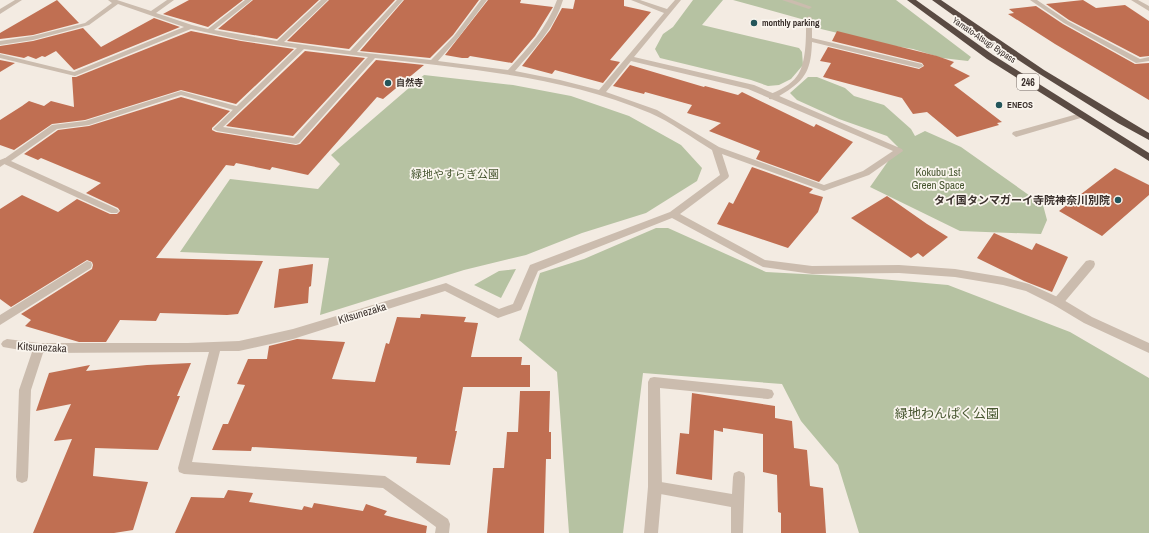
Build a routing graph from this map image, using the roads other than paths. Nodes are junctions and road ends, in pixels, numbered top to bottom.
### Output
1 (19, 0) edge
2 (171, 0) edge
3 (249, 0) edge
4 (326, 0) edge
5 (400, 0) edge
6 (484, 0) edge
7 (560, 0) edge
8 (634, 0) edge
9 (678, 0) edge
10 (785, 0) edge
11 (911, 0) edge
12 (936, 0) edge
13 (1033, 0) edge
14 (1134, 0) edge
15 (114, 1) edge
16 (809, 7) dead end
17 (1149, 9) edge
18 (0, 12) edge
19 (668, 12) junction
20 (151, 14) junction
21 (809, 18) dead end
22 (190, 27) junction
23 (208, 32) junction
24 (809, 39) junction
25 (0, 43) edge
26 (279, 43) junction
27 (302, 47) junction
28 (352, 53) junction
29 (374, 55) junction
30 (0, 56) edge
31 (629, 58) junction
32 (1149, 59) edge
33 (1139, 61) junction
34 (432, 63) junction
35 (919, 66) dead end
36 (1149, 67) edge
37 (510, 72) junction
38 (601, 93) junction
39 (772, 97) junction
40 (237, 109) junction
41 (1081, 115) junction
42 (1016, 134) dead end
43 (1149, 137) edge
44 (716, 149) junction
45 (1149, 158) edge
46 (3, 162) edge
47 (114, 211) dead end
48 (673, 214) junction
49 (1090, 264) dead end
50 (87, 265) dead end
51 (1058, 302) junction
52 (0, 321) edge
53 (7, 344) dead end
54 (216, 347) junction
55 (39, 348) junction
56 (1149, 348) edge
57 (768, 394) dead end
58 (22, 477) dead end
59 (739, 477) dead end
60 (654, 487) junction
61 (738, 502) junction
62 (443, 528) edge
63 (737, 531) dead end
64 (651, 533) edge

1 - 18 street
2 - 20 street
3 - 23 street
4 - 26 street
5 - 28 street
6 - 34 street
7 - 37 street
8 - 19 street
9 - 19 street
10 - 16 street
11 - 41 highway, Yamato-Atsugi Bypass / 246
12 - 43 highway, Yamato-Atsugi Bypass / 246
13 - 33 street
14 - 17 street
15 - 20 street
15 - 25 street
19 - 31 street
20 - 22 street
21 - 24 street
22 - 23 street
22 - 30 street
23 - 26 street
24 - 35 street
24 - 39 street
26 - 27 street
27 - 28 street
27 - 40 street
28 - 29 street
29 - 34 street
29 - 40 street
31 - 38 street
31 - 39 street
32 - 33 street
33 - 36 street
34 - 37 street
37 - 38 street
38 - 44 street
39 - 44 street
40 - 46 street
41 - 42 street
41 - 45 highway, Yamato-Atsugi Bypass / 246
44 - 48 street, Kitsunezaka
46 - 47 street
48 - 51 street
48 - 54 street, Kitsunezaka
49 - 51 street
50 - 52 street
51 - 56 street
53 - 55 street, Kitsunezaka
54 - 55 street, Kitsunezaka
54 - 62 street
55 - 58 street
57 - 60 street
59 - 61 street
60 - 61 street
60 - 64 street
61 - 63 street

